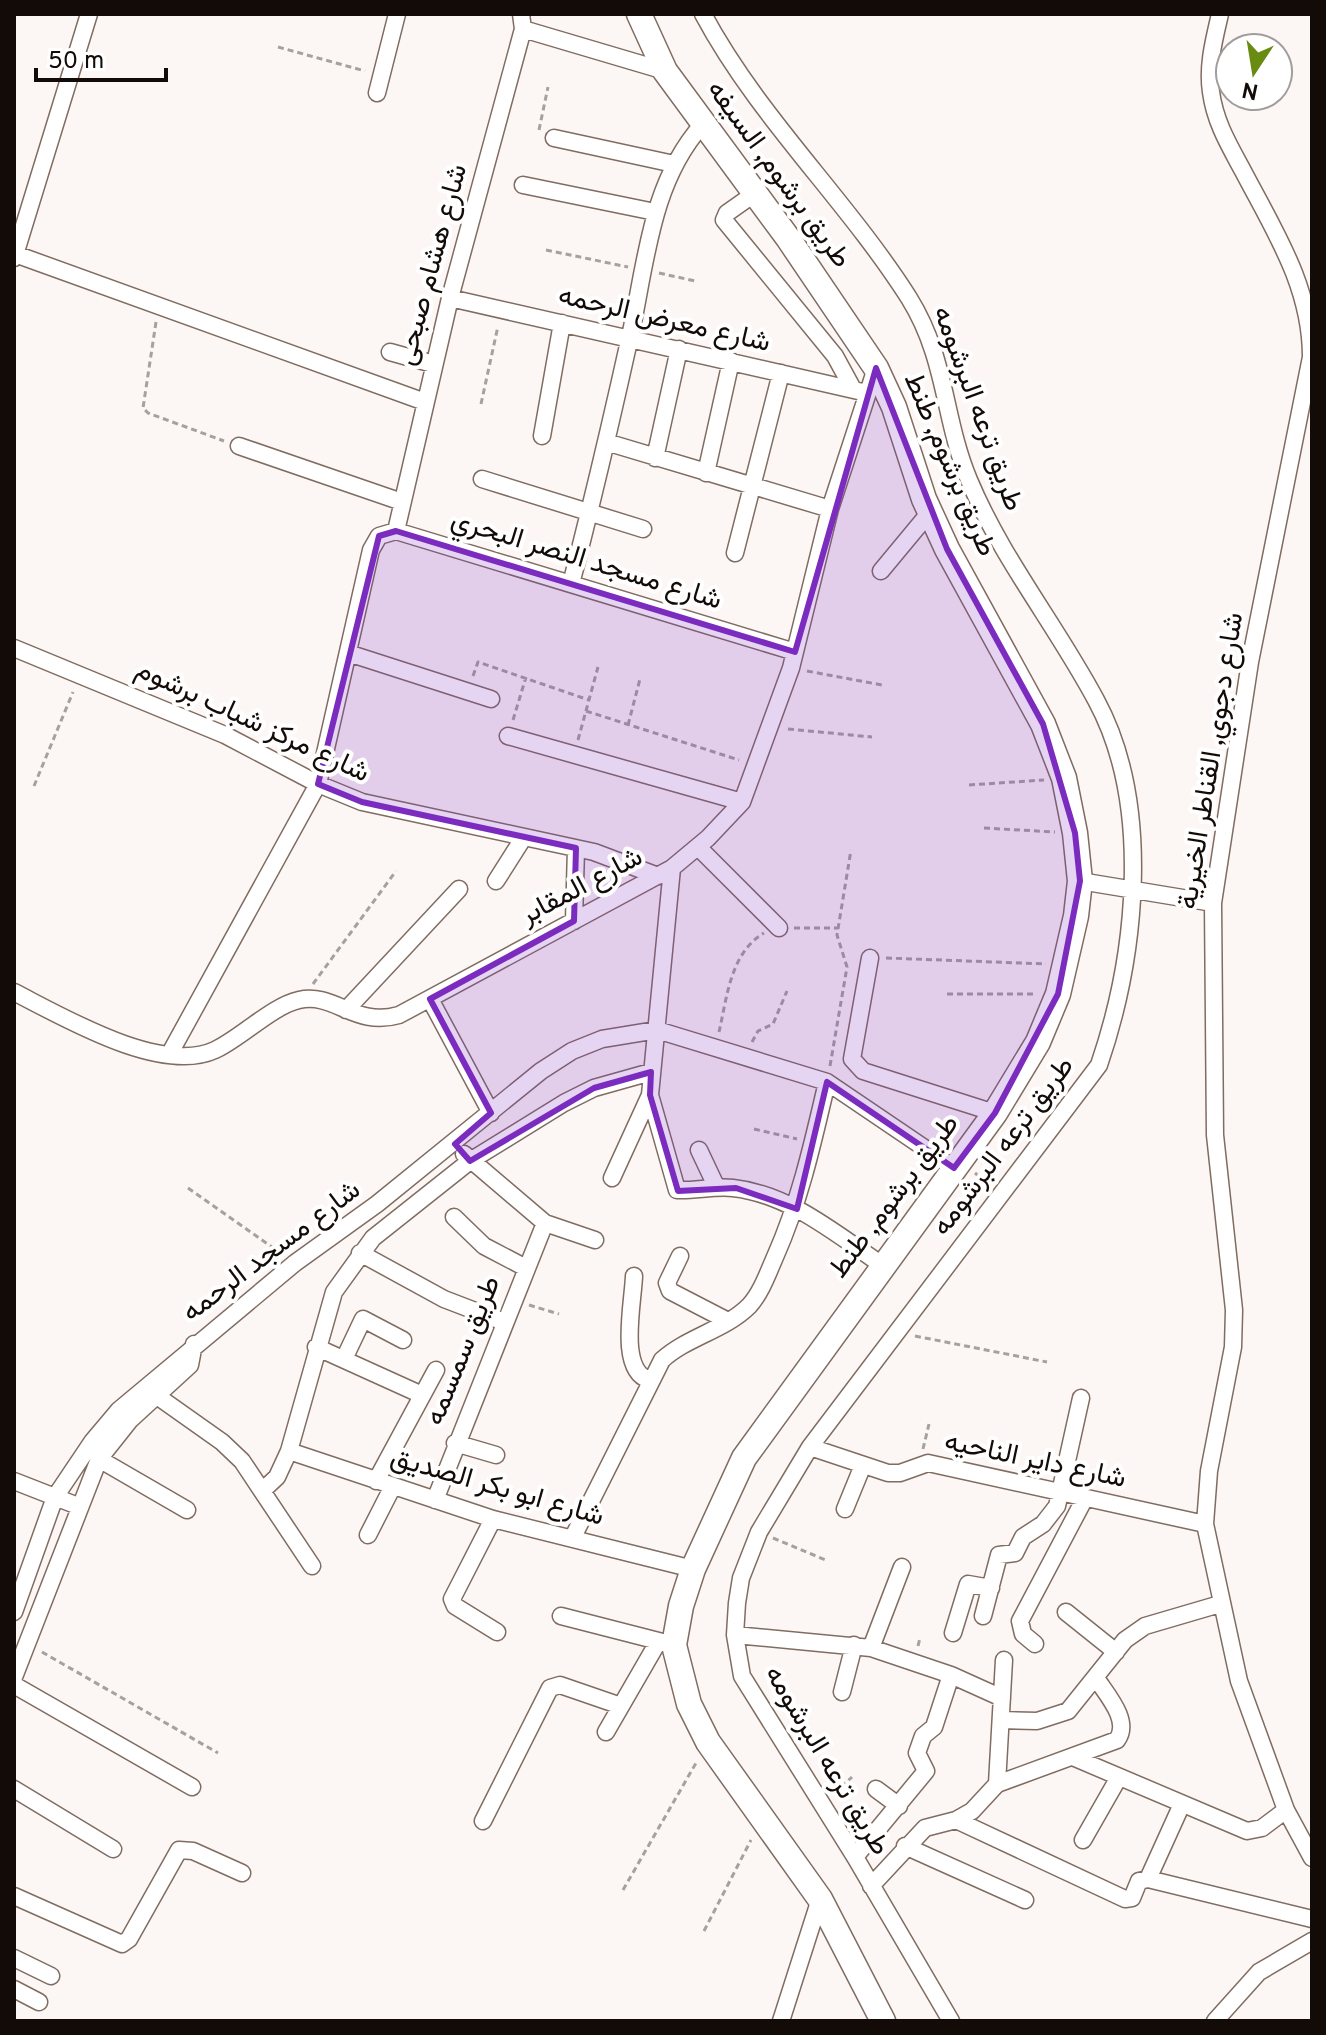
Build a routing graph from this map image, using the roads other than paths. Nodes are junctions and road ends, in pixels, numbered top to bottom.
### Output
1 (89, 14) edge
2 (397, 14) edge
3 (639, 14) edge
4 (703, 14) edge
5 (1220, 14) edge
6 (522, 22) edge
7 (665, 71) junction
8 (377, 93) dead end
9 (702, 125) junction
10 (554, 138) road end
11 (674, 164) junction
12 (523, 185) dead end
13 (754, 194) junction
14 (655, 212) junction
15 (15, 256) edge
16 (450, 298) junction
17 (1310, 313) edge
18 (562, 323) junction
19 (630, 336) junction
20 (679, 349) junction
21 (390, 352) dead end
22 (731, 361) junction
23 (433, 364) junction
24 (876, 368) junction
25 (781, 373) junction
26 (860, 391) junction
27 (425, 402) junction
28 (1304, 430) edge
29 (542, 436) dead end
30 (606, 442) junction
31 (239, 446) road end
32 (655, 458) junction
33 (706, 473) junction
34 (482, 479) dead end
35 (754, 487) junction
36 (402, 502) junction
37 (830, 509) junction
38 (590, 511) junction
39 (930, 512) junction
40 (643, 529) dead end
41 (396, 531) junction
42 (735, 553) dead end
43 (881, 571) dead end
44 (571, 584) junction
45 (14, 648) edge
46 (348, 653) junction
47 (793, 660) junction
48 (491, 699) dead end
49 (508, 736) road end
50 (318, 784) junction
51 (742, 802) junction
52 (524, 837) junction
53 (698, 847) junction
54 (576, 848) junction
55 (665, 872) junction
56 (496, 881) dead end
57 (1080, 881) junction
58 (459, 889) dead end
59 (1132, 889) junction
60 (1213, 903) junction
61 (574, 921) junction
62 (779, 928) road end
63 (870, 958) road end
64 (14, 992) edge
65 (430, 999) junction
66 (346, 1010) junction
67 (657, 1030) junction
68 (169, 1055) junction
69 (651, 1072) junction
70 (827, 1082) junction
71 (650, 1095) junction
72 (491, 1113) junction
73 (995, 1113) junction
74 (455, 1144) junction
75 (699, 1150) dead end
76 (470, 1161) junction
77 (957, 1164) junction
78 (612, 1178) dead end
79 (716, 1186) junction
80 (797, 1209) junction
81 (454, 1217) dead end
82 (545, 1223) junction
83 (595, 1240) dead end
84 (360, 1253) junction
85 (680, 1256) dead end
86 (882, 1265) junction
87 (526, 1268) junction
88 (634, 1276) dead end
89 (728, 1321) junction
90 (504, 1322) junction
91 (403, 1340) dead end
92 (194, 1344) junction
93 (316, 1347) junction
94 (344, 1359) junction
95 (436, 1370) dead end
96 (649, 1380) junction
97 (422, 1395) junction
98 (157, 1396) junction
99 (1081, 1398) dead end
100 (124, 1415) junction
101 (455, 1443) junction
102 (810, 1447) junction
103 (289, 1451) junction
104 (496, 1455) dead end
105 (99, 1459) junction
106 (863, 1465) junction
107 (14, 1481) edge
108 (376, 1481) junction
109 (393, 1486) junction
110 (262, 1491) junction
111 (1060, 1492) junction
112 (55, 1497) junction
113 (1085, 1498) junction
114 (435, 1500) junction
115 (78, 1506) junction
116 (845, 1509) dead end
117 (187, 1510) dead end
118 (493, 1519) junction
119 (1205, 1524) junction
120 (368, 1535) dead end
121 (573, 1537) junction
122 (312, 1566) dead end
123 (902, 1567) dead end
124 (693, 1569) junction
125 (991, 1588) junction
126 (1220, 1604) junction
127 (14, 1612) edge
128 (1066, 1612) dead end
129 (561, 1616) dead end
130 (983, 1616) dead end
131 (497, 1632) dead end
132 (953, 1633) dead end
133 (735, 1635) junction
134 (666, 1644) junction
135 (1035, 1644) dead end
136 (863, 1647) junction
137 (1116, 1652) junction
138 (1004, 1660) dead end
139 (951, 1675) junction
140 (14, 1677) edge
141 (1096, 1678) junction
142 (14, 1685) edge
143 (842, 1692) dead end
144 (1002, 1698) junction
145 (621, 1706) junction
146 (1001, 1720) junction
147 (606, 1732) dead end
148 (1075, 1758) junction
149 (1119, 1777) junction
150 (997, 1784) junction
151 (192, 1787) dead end
152 (14, 1789) edge
153 (876, 1789) dead end
154 (1182, 1804) junction
155 (899, 1806) junction
156 (1286, 1810) junction
157 (956, 1820) junction
158 (483, 1821) dead end
159 (1083, 1840) dead end
160 (905, 1846) junction
161 (113, 1849) dead end
162 (855, 1857) junction
163 (1312, 1858) edge
164 (242, 1873) dead end
165 (1148, 1879) junction
166 (871, 1886) junction
167 (14, 1896) edge
168 (820, 1899) junction
169 (1025, 1900) dead end
170 (1312, 1919) edge
171 (1312, 1941) edge
172 (14, 1958) edge
173 (51, 1976) dead end
174 (14, 1989) edge
175 (39, 2002) dead end
176 (781, 2021) edge
177 (883, 2021) edge
178 (951, 2021) edge
179 (1215, 2021) edge

1 - 15 street
2 - 8 street
3 - 7 main road, طريق برشوم, السيفه
4 - 59 street, طريق ترعه البرشومه
5 - 17 street, شارع دجوي, القناطر الخيرية
6 - 7 street
6 - 16 street, شارع هشام صبحى
7 - 9 main road, طريق برشوم, السيفه
9 - 11 street
9 - 13 main road, طريق برشوم, السيفه
10 - 11 street
11 - 14 street
12 - 14 street
13 - 24 main road, طريق برشوم, السيفه
13 - 26 street
14 - 19 street
15 - 27 street
16 - 18 street, شارع معرض الرحمه
16 - 23 street, شارع هشام صبحى
17 - 28 street, شارع دجوي, القناطر الخيرية
18 - 19 street, شارع معرض الرحمه
18 - 29 street
19 - 20 street, شارع معرض الرحمه
19 - 30 street
20 - 22 street, شارع معرض الرحمه
20 - 32 street
21 - 23 street
22 - 25 street, شارع معرض الرحمه
22 - 33 street
23 - 27 street, شارع هشام صبحى
24 - 26 street, شارع المقابر
24 - 39 main road, طريق برشوم, طنط
25 - 26 street, شارع معرض الرحمه
25 - 35 street
26 - 37 street, شارع المقابر
27 - 36 street, شارع هشام صبحى
28 - 60 street, شارع دجوي, القناطر الخيرية
30 - 32 street
30 - 38 street
31 - 36 street
32 - 33 street
33 - 35 street
34 - 38 street
35 - 37 street
35 - 42 street
36 - 41 street, شارع هشام صبحى
37 - 47 street, شارع المقابر
38 - 40 street
38 - 44 street
39 - 43 street
39 - 57 main road, طريق برشوم, طنط
41 - 44 street, شارع مسجد النصر البحري
41 - 46 street
44 - 47 street, شارع مسجد النصر البحري
45 - 50 street, شارع مركز شباب برشوم
46 - 48 street
46 - 50 street
47 - 51 street, شارع المقابر
49 - 51 street
50 - 52 street, شارع مركز شباب برشوم
50 - 68 street
51 - 53 street, شارع المقابر
52 - 54 street, شارع مركز شباب برشوم
52 - 56 street
53 - 55 street, شارع المقابر
53 - 62 street
54 - 55 street, شارع مركز شباب برشوم
54 - 61 street
55 - 61 street, شارع المقابر
55 - 67 street
57 - 59 street
57 - 73 main road, طريق برشوم, طنط
58 - 66 street
59 - 60 street
59 - 102 street, طريق ترعه البرشومه
60 - 119 street, شارع دجوي, القناطر الخيرية
61 - 65 street, شارع المقابر
63 - 73 street
64 - 68 street
65 - 66 street, شارع المقابر
65 - 72 street
66 - 68 street, شارع المقابر
67 - 69 street
67 - 70 street
67 - 72 street, شارع مسجد الرحمه
69 - 71 street
69 - 76 street
70 - 77 street
70 - 80 street
71 - 78 street
71 - 79 street
72 - 74 street, شارع مسجد الرحمه
73 - 77 main road, طريق برشوم, طنط
74 - 76 street
74 - 92 street, شارع مسجد الرحمه
75 - 79 street
76 - 82 street
76 - 84 street
77 - 86 main road, طريق برشوم, طنط
79 - 80 street
80 - 86 street
80 - 89 street
81 - 87 street
82 - 83 street
82 - 87 street, طريق سمسمه
84 - 90 street
84 - 93 street
85 - 89 street
86 - 124 main road, طريق برشوم, طنط
87 - 90 street, طريق سمسمه
88 - 96 street
89 - 96 street
90 - 101 street, طريق سمسمه
91 - 94 street
92 - 98 street
92 - 100 street, شارع مسجد الرحمه
93 - 94 street
93 - 103 street
94 - 97 street
95 - 97 street
96 - 121 street
97 - 108 street
98 - 100 street
98 - 110 street
99 - 111 street
100 - 105 street
100 - 112 street, شارع مسجد الرحمه
101 - 104 street, شارع ابو بكر الصديق
101 - 114 street, طريق سمسمه
102 - 106 street, شارع داير الناحيه
102 - 133 street, طريق ترعه البرشومه
103 - 108 street, شارع ابو بكر الصديق
103 - 110 street
105 - 115 street
105 - 117 street
106 - 111 street, شارع داير الناحيه
106 - 116 street
107 - 112 street
108 - 109 street, شارع ابو بكر الصديق
109 - 114 street, شارع ابو بكر الصديق
109 - 120 street
110 - 122 street
111 - 113 street, شارع داير الناحيه
111 - 125 street
112 - 115 street
112 - 127 street, شارع مسجد الرحمه
113 - 119 street, شارع داير الناحيه
113 - 135 street
114 - 118 street, شارع ابو بكر الصديق
115 - 140 street
118 - 121 street, شارع ابو بكر الصديق
118 - 131 street
119 - 126 street, شارع دجوي, القناطر الخيرية
121 - 124 street, شارع ابو بكر الصديق
123 - 136 street
124 - 134 main road, طريق برشوم, طنط
125 - 130 street
125 - 132 street
126 - 137 street
126 - 156 street, شارع دجوي, القناطر الخيرية
128 - 137 street
129 - 134 street
133 - 136 street
133 - 162 street, طريق ترعه البرشومه
134 - 145 street
134 - 168 main road, طريق برشوم, طنط
136 - 139 street
136 - 143 street
137 - 141 street
138 - 144 street
139 - 144 street
139 - 155 street
141 - 146 street
141 - 148 street
142 - 151 street
144 - 146 street
145 - 147 street
145 - 158 street
146 - 150 street
148 - 149 street
148 - 150 street
149 - 154 street
149 - 159 street
150 - 157 street
152 - 161 street
153 - 155 street
154 - 156 street
154 - 165 street
155 - 162 street
156 - 163 street, شارع دجوي, القناطر الخيرية
157 - 160 street
157 - 165 street
160 - 166 street
160 - 169 street
162 - 166 street, طريق ترعه البرشومه
164 - 167 street
165 - 170 street
166 - 178 street, طريق ترعه البرشومه
168 - 176 street
168 - 177 main road, طريق برشوم, طنط
171 - 179 street
172 - 173 street
174 - 175 street

